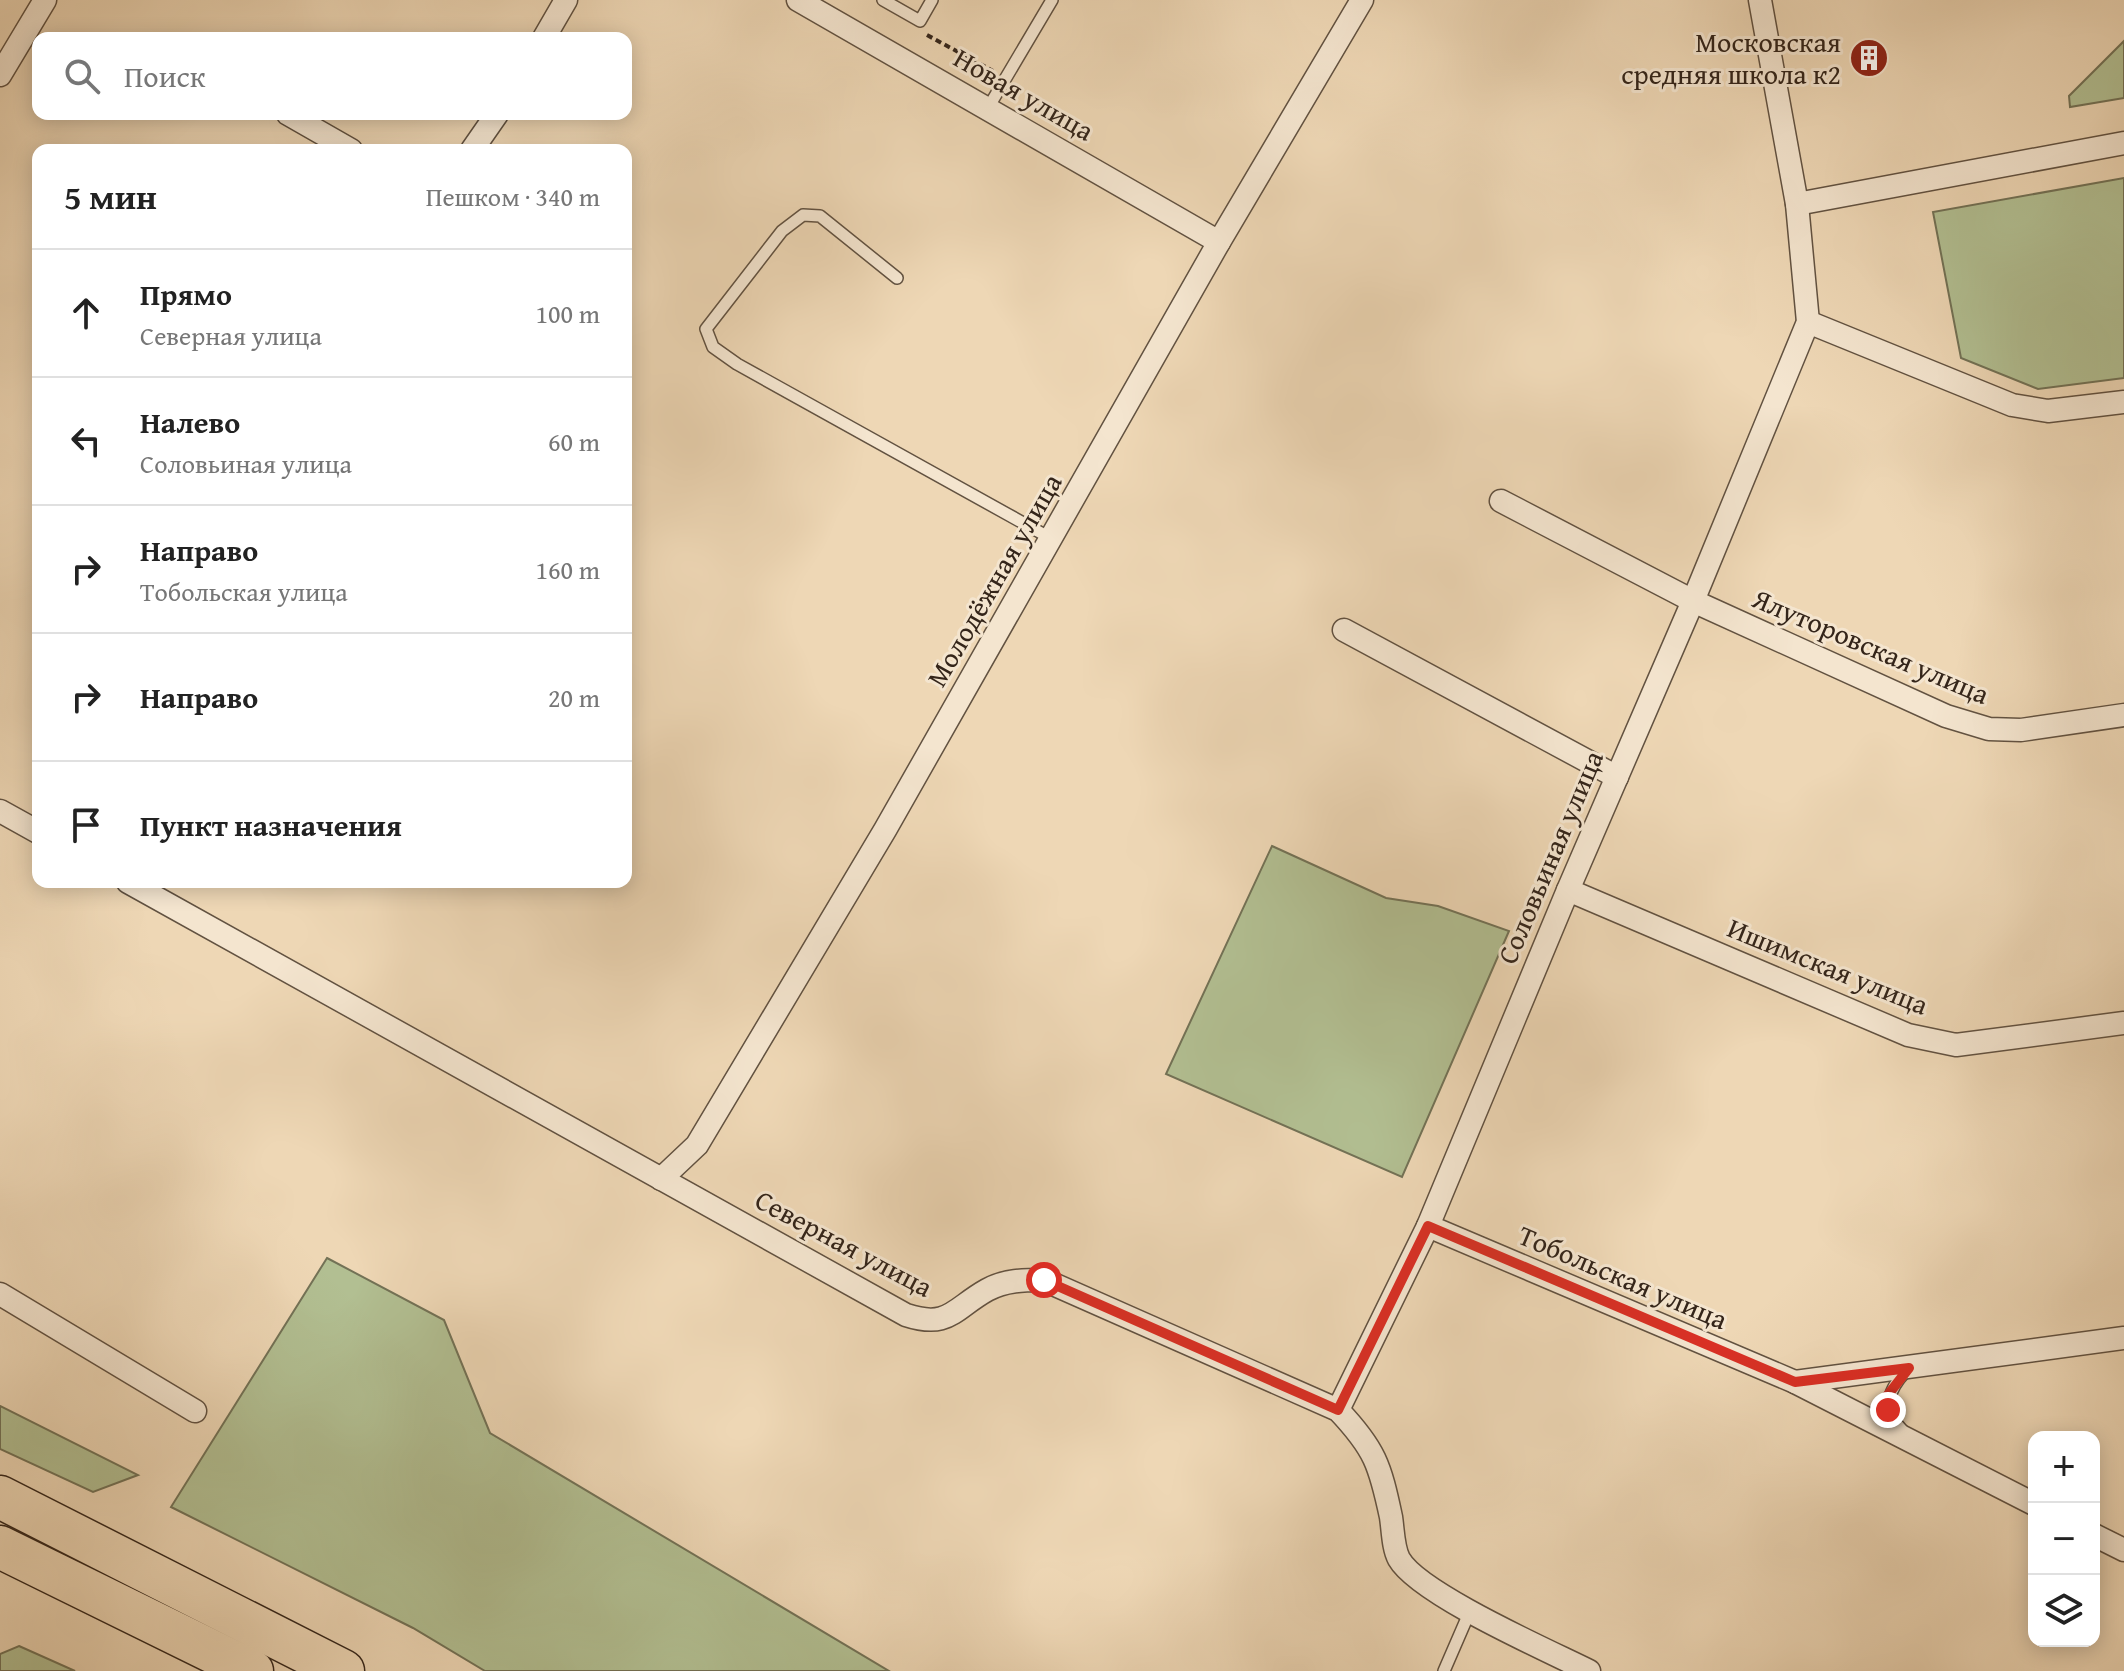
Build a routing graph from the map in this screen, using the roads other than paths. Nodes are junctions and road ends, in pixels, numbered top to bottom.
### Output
1 (45, 0) edge
2 (566, 0) edge
3 (798, 0) edge
4 (883, 0) edge
5 (932, 0) edge
6 (1052, 0) edge
7 (1362, 0) edge
8 (1760, 0) edge
9 (547, 32) edge
10 (0, 75) edge
11 (988, 108) junction
12 (298, 120) edge
13 (493, 120) edge
14 (2124, 143) edge
15 (340, 144) edge
16 (476, 144) edge
17 (1797, 204) junction
18 (1219, 242) junction
19 (897, 278) dead end
20 (1808, 322) junction
21 (2124, 402) edge
22 (1501, 501) dead end
23 (1052, 539) junction
24 (1693, 601) junction
25 (1344, 630) dead end
26 (2124, 715) edge
27 (1617, 777) junction
28 (0, 811) edge
29 (32, 829) edge
30 (139, 888) edge
31 (1568, 890) junction
32 (2124, 1023) edge
33 (661, 1179) junction
34 (1428, 1226) junction
35 (0, 1294) edge
36 (2124, 1338) edge
37 (1909, 1368) junction
38 (1795, 1382) junction
39 (1338, 1410) junction
40 (195, 1411) dead end
41 (1921, 1446) junction
42 (0, 1497) edge
43 (2032, 1503) edge
44 (2100, 1538) edge
45 (0, 1547) edge
46 (2124, 1550) edge
47 (1470, 1611) junction
48 (252, 1671) edge
49 (343, 1671) edge
50 (1444, 1671) edge
51 (1589, 1671) edge

1 - 10 street
2 - 9 street
3 - 11 street, Новая улица
4 - 5 lane
6 - 11 lane
7 - 18 street, Молодёжная улица
8 - 17 street
11 - 18 street, Новая улица
12 - 15 street
13 - 16 street
14 - 17 street
17 - 20 street
18 - 23 street, Молодёжная улица
19 - 23 lane
20 - 21 street
20 - 24 street, Соловьиная улица
22 - 24 street, Ялуторовская улица
23 - 33 street, Молодёжная улица
24 - 26 street, Ялуторовская улица
24 - 27 street, Соловьиная улица
25 - 27 street
27 - 31 street, Соловьиная улица
28 - 29 street
30 - 33 street, Северная улица
31 - 32 street, Ишимская улица
31 - 34 street, Соловьиная улица
33 - 39 street, Северная улица
34 - 38 street, Тобольская улица
34 - 39 street, Соловьиная улица
35 - 40 street
36 - 37 street
37 - 38 street
37 - 41 lane
38 - 41 street, Тобольская улица
39 - 47 street, Северная улица
41 - 43 street, Тобольская улица
42 - 49 highway
44 - 46 street
45 - 48 highway
47 - 50 lane
47 - 51 street, Северная улица

